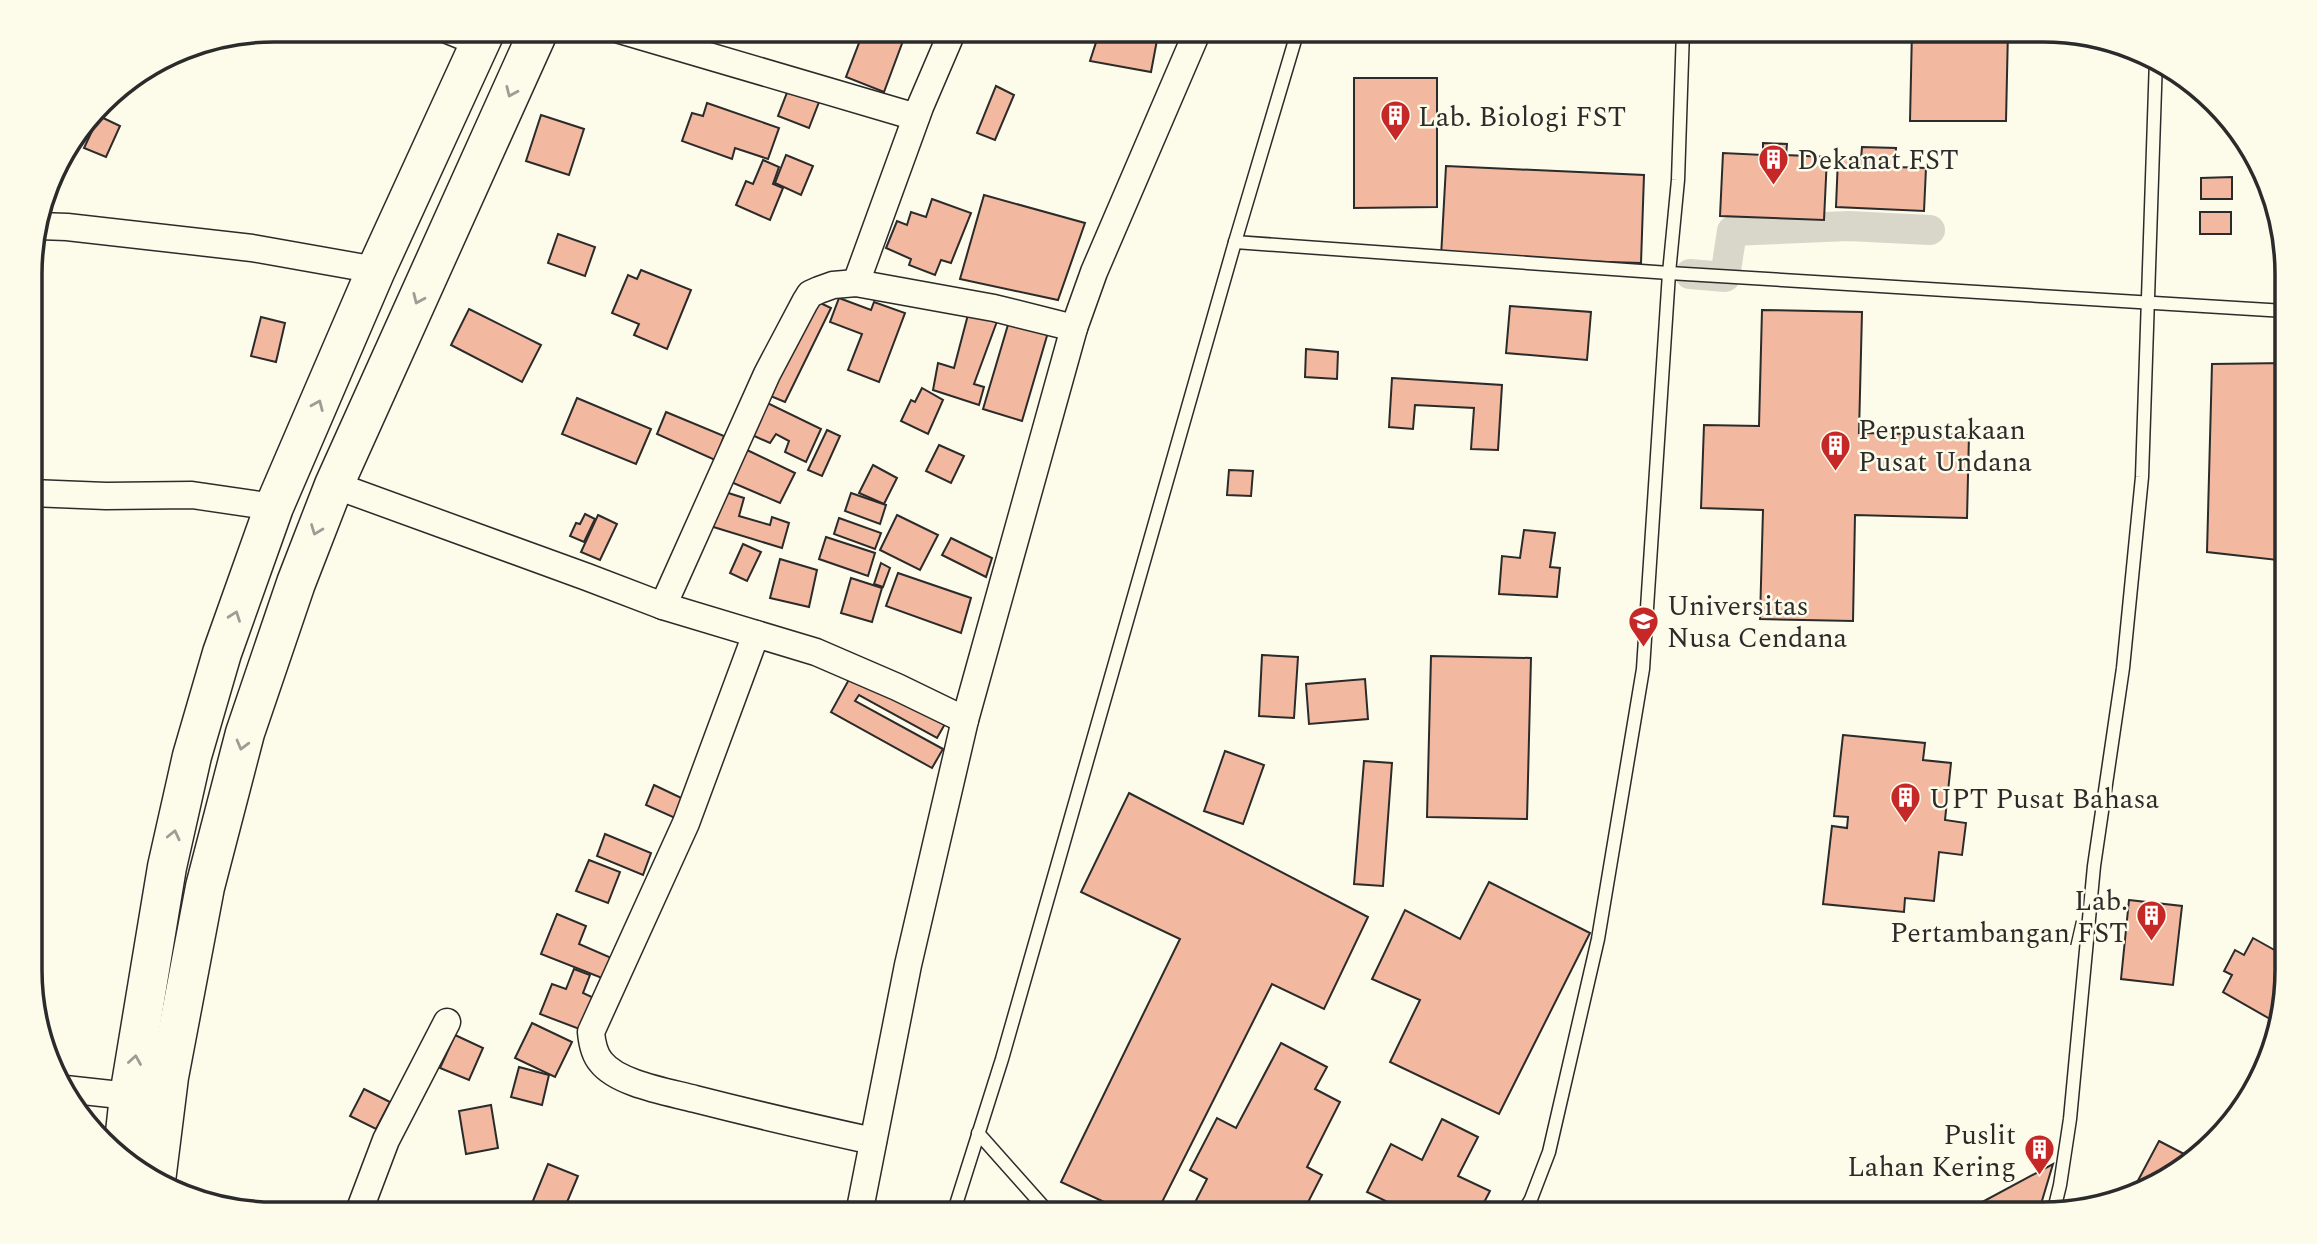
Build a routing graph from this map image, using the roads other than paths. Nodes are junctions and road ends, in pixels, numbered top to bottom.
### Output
1 (480, 42) edge
2 (534, 42) edge
3 (661, 42) edge
4 (948, 42) edge
5 (1193, 42) edge
6 (1294, 42) edge
7 (1683, 42) edge
8 (2155, 71) edge
9 (449, 112) junction
10 (916, 117) junction
11 (494, 130) junction
12 (48, 226) edge
13 (1235, 242) junction
14 (376, 270) junction
15 (1669, 273) junction
16 (856, 283) junction
17 (2146, 302) junction
18 (2275, 310) edge
19 (1074, 328) junction
20 (334, 485) junction
21 (42, 493) edge
22 (274, 507) junction
23 (663, 606) junction
24 (756, 634) junction
25 (965, 719) junction
26 (447, 1022) dead end
27 (76, 1090) edge
28 (129, 1096) junction
29 (978, 1133) junction
30 (873, 1141) junction
31 (124, 1146) edge
32 (157, 1170) edge
33 (363, 1202) edge
34 (861, 1202) edge
35 (957, 1202) edge
36 (1039, 1202) edge
37 (1529, 1202) edge
38 (2056, 1202) edge

1 - 9 highway
2 -> 11 highway
3 - 10 street
4 - 10 street
5 - 19 street
6 - 13 lane
7 - 15 lane
8 - 17 lane
9 - 11 highway
9 - 14 highway
10 - 16 street
11 -> 20 highway
12 - 14 street
13 - 15 lane
13 - 29 lane
22 -> 14 highway
15 - 17 lane
15 - 37 lane
16 - 19 street
16 - 23 street
17 - 18 lane
17 - 38 lane
19 - 25 street
20 - 23 street
20 -> 32 highway
21 - 22 street
28 -> 22 highway
23 - 24 street
24 - 25 street
24 - 30 street
25 - 30 street
26 - 33 street
27 - 28 street
28 - 31 highway
29 - 35 lane
29 - 36 lane
30 - 34 street

